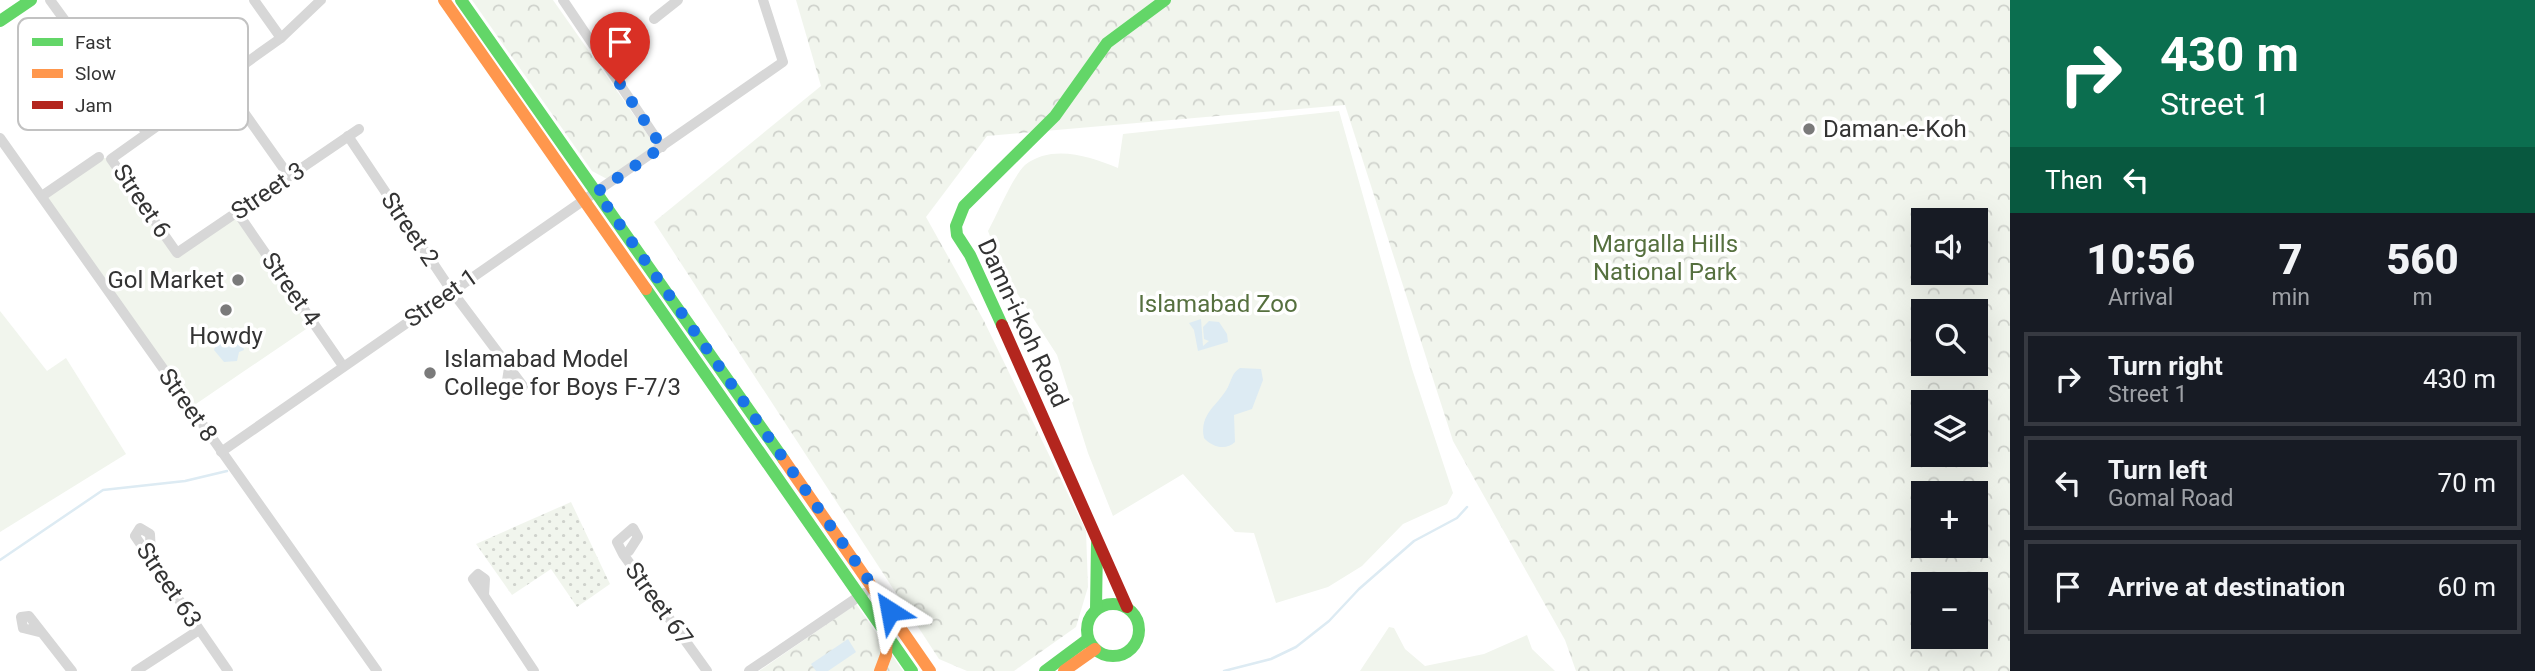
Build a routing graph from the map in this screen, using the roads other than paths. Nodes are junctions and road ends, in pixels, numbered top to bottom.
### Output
1 (31, 0) edge
2 (50, 0) edge
3 (254, 0) edge
4 (321, 0) edge
5 (444, 0) edge
6 (461, 0) edge
7 (563, 0) edge
8 (678, 0) edge
9 (763, 0) edge
10 (1165, 0) edge
11 (63, 18) edge
12 (653, 19) dead end
13 (0, 21) edge
14 (281, 37) junction
15 (248, 61) edge
16 (248, 118) edge
17 (359, 129) dead end
18 (149, 130) edge
19 (146, 132) joint
20 (348, 136) junction
21 (0, 138) edge
22 (662, 147) junction
23 (99, 157) dead end
24 (289, 176) junction
25 (597, 192) junction
26 (42, 196) junction
27 (583, 201) junction
28 (237, 212) junction
29 (177, 253) joint
30 (451, 290) junction
31 (343, 366) junction
32 (509, 368) dead end
33 (221, 452) junction
34 (1096, 534) junction
35 (629, 551) dead end
36 (150, 555) dead end
37 (874, 588) junction
38 (484, 595) dead end
39 (859, 596) junction
40 (1127, 607) junction
41 (1096, 609) junction
42 (199, 630) junction
43 (39, 632) dead end
44 (887, 636) junction
45 (1091, 644) junction
46 (927, 667) edge
47 (908, 669) edge
48 (72, 671) edge
49 (136, 671) edge
50 (228, 671) edge
51 (377, 671) edge
52 (534, 671) edge
53 (707, 671) edge
54 (748, 671) edge
55 (880, 671) edge
56 (1045, 671) edge
57 (1064, 671) edge

1 - 13 main road
2 - 11 street
3 - 14 street
4 - 14 street, Street 6
5 - 27 main road
6 - 25 main road
7 - 22 street
8 - 12 street
9 - 22 street, Street 1
10 - 34 main road, Damn-i-koh Road
14 - 15 street, Street 6
16 - 24 street
17 - 20 street, Street 3
18 - 19 street, Street 6
19 - 29 street, Street 6
20 - 24 street, Street 3
20 - 30 street, Street 2
21 - 26 street, Street 8
22 - 25 street, Street 1
23 - 26 street
24 - 28 street, Street 3
25 - 27 street, Street 1
25 - 37 main road
26 - 33 street, Street 8
27 - 30 street, Street 1
27 - 39 main road
28 - 29 street, Street 3
28 - 31 street, Street 4
30 - 31 street, Street 1
30 - 32 street, Street 2
31 - 33 street, Street 1
33 - 51 street, Street 8
34 - 40 main road, Damn-i-koh Road
34 - 41 main road
35 - 53 street, Street 67
36 - 42 street, Street 63
37 - 39 street
37 - 46 main road
38 - 52 street
39 - 44 main road
39 - 54 street
40 - 41 main road
40 - 45 main road
41 - 45 main road
42 - 49 street
42 - 50 street, Street 63
43 - 48 street
44 - 47 main road
44 - 55 main road
45 - 56 main road
45 - 57 main road
46 - 47 main road

